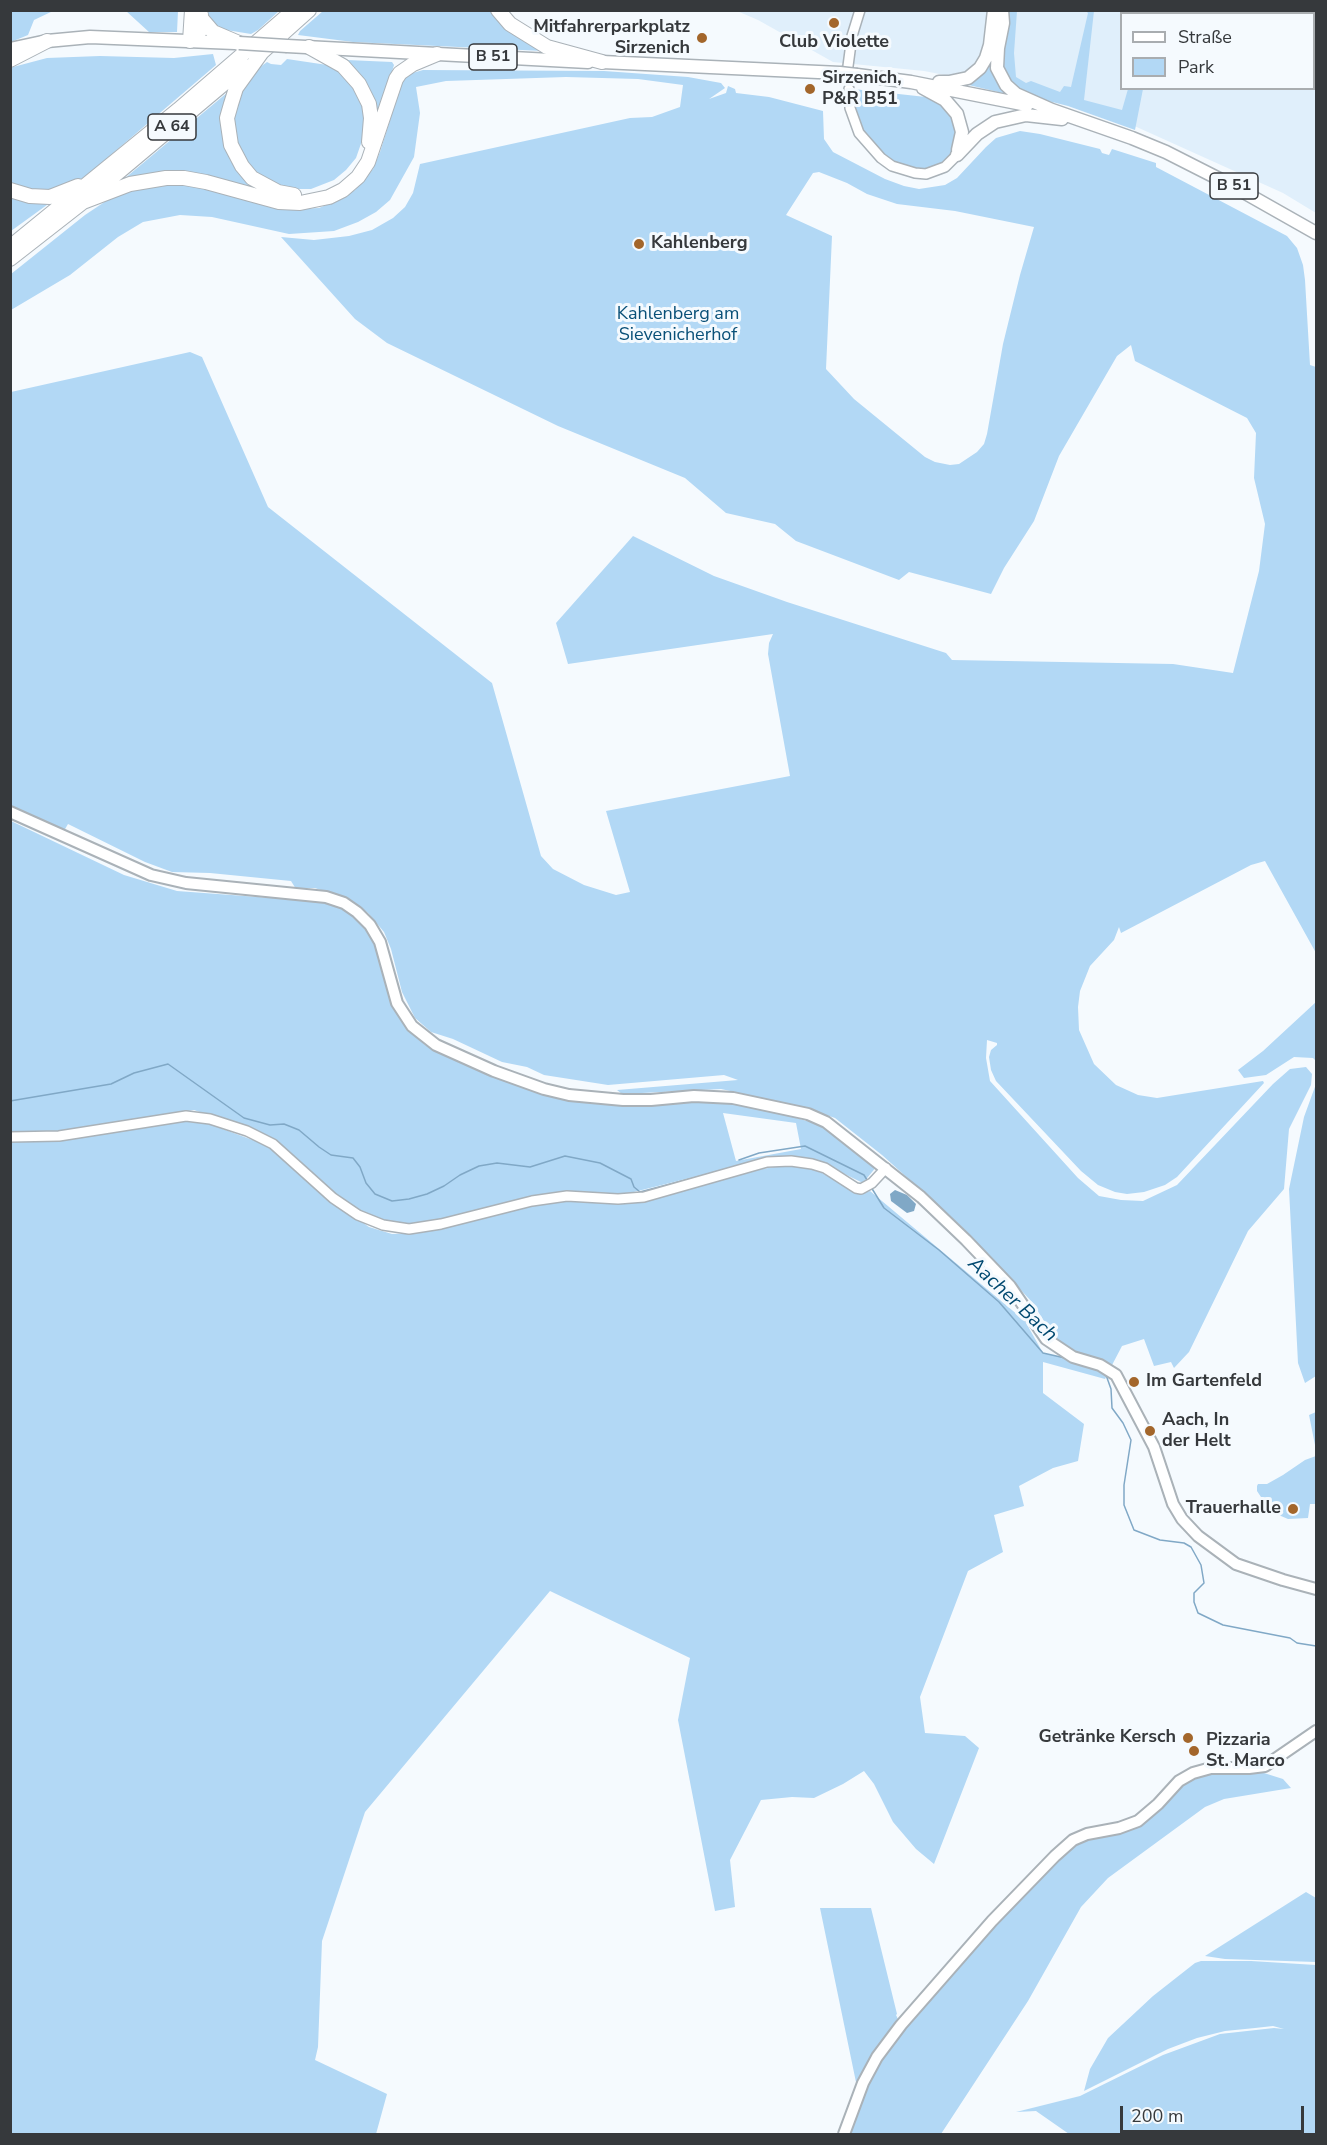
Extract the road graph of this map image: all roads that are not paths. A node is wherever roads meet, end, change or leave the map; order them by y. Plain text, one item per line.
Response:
1 (285, 10) edge
2 (294, 10) edge
3 (309, 10) edge
4 (498, 10) edge
5 (860, 10) edge
6 (994, 10) edge
7 (1002, 10) edge
8 (198, 13) edge
9 (47, 41) junction
10 (189, 41) junction
11 (309, 47) junction
12 (242, 48) junction
13 (10, 50) edge
14 (262, 52) junction
15 (437, 54) junction
16 (10, 60) edge
17 (602, 62) junction
18 (849, 71) junction
19 (911, 82) junction
20 (849, 89) dead end
21 (1052, 110) junction
22 (1085, 122) junction
23 (957, 155) junction
24 (101, 173) junction
25 (10, 190) edge
26 (83, 202) junction
27 (1317, 233) edge
28 (10, 247) edge
29 (10, 259) edge
30 (10, 812) edge
31 (10, 1137) edge
32 (886, 1168) junction
33 (1317, 1589) edge
34 (1317, 1731) edge
35 (844, 2134) edge

1 - 12 highway
2 - 12 highway, A 64
3 - 14 highway, A 64
4 - 17 highway
5 - 18 street
6 - 19 main road
7 - 21 main road
8 - 10 highway
8 - 12 highway
9 - 10 main road, B 51
9 - 13 main road, B 51
9 - 16 highway
10 - 12 main road, B 51
11 - 12 main road, B 51, bridge
11 - 14 highway
11 - 15 main road, B 51
12 - 24 highway, A 64
14 - 26 highway, A 64
15 - 17 main road, B 51
15 - 26 highway
17 - 18 main road, B 51
18 - 19 main road, B 51
19 - 21 main road, B 51
19 - 23 main road
20 - 23 street
21 - 22 main road, B 51
22 - 23 main road
22 - 27 main road, B 51
24 - 25 highway
24 - 28 highway, A 64
26 - 29 highway, A 64
30 - 32 main road
31 - 32 street
32 - 33 main road
34 - 35 main road

